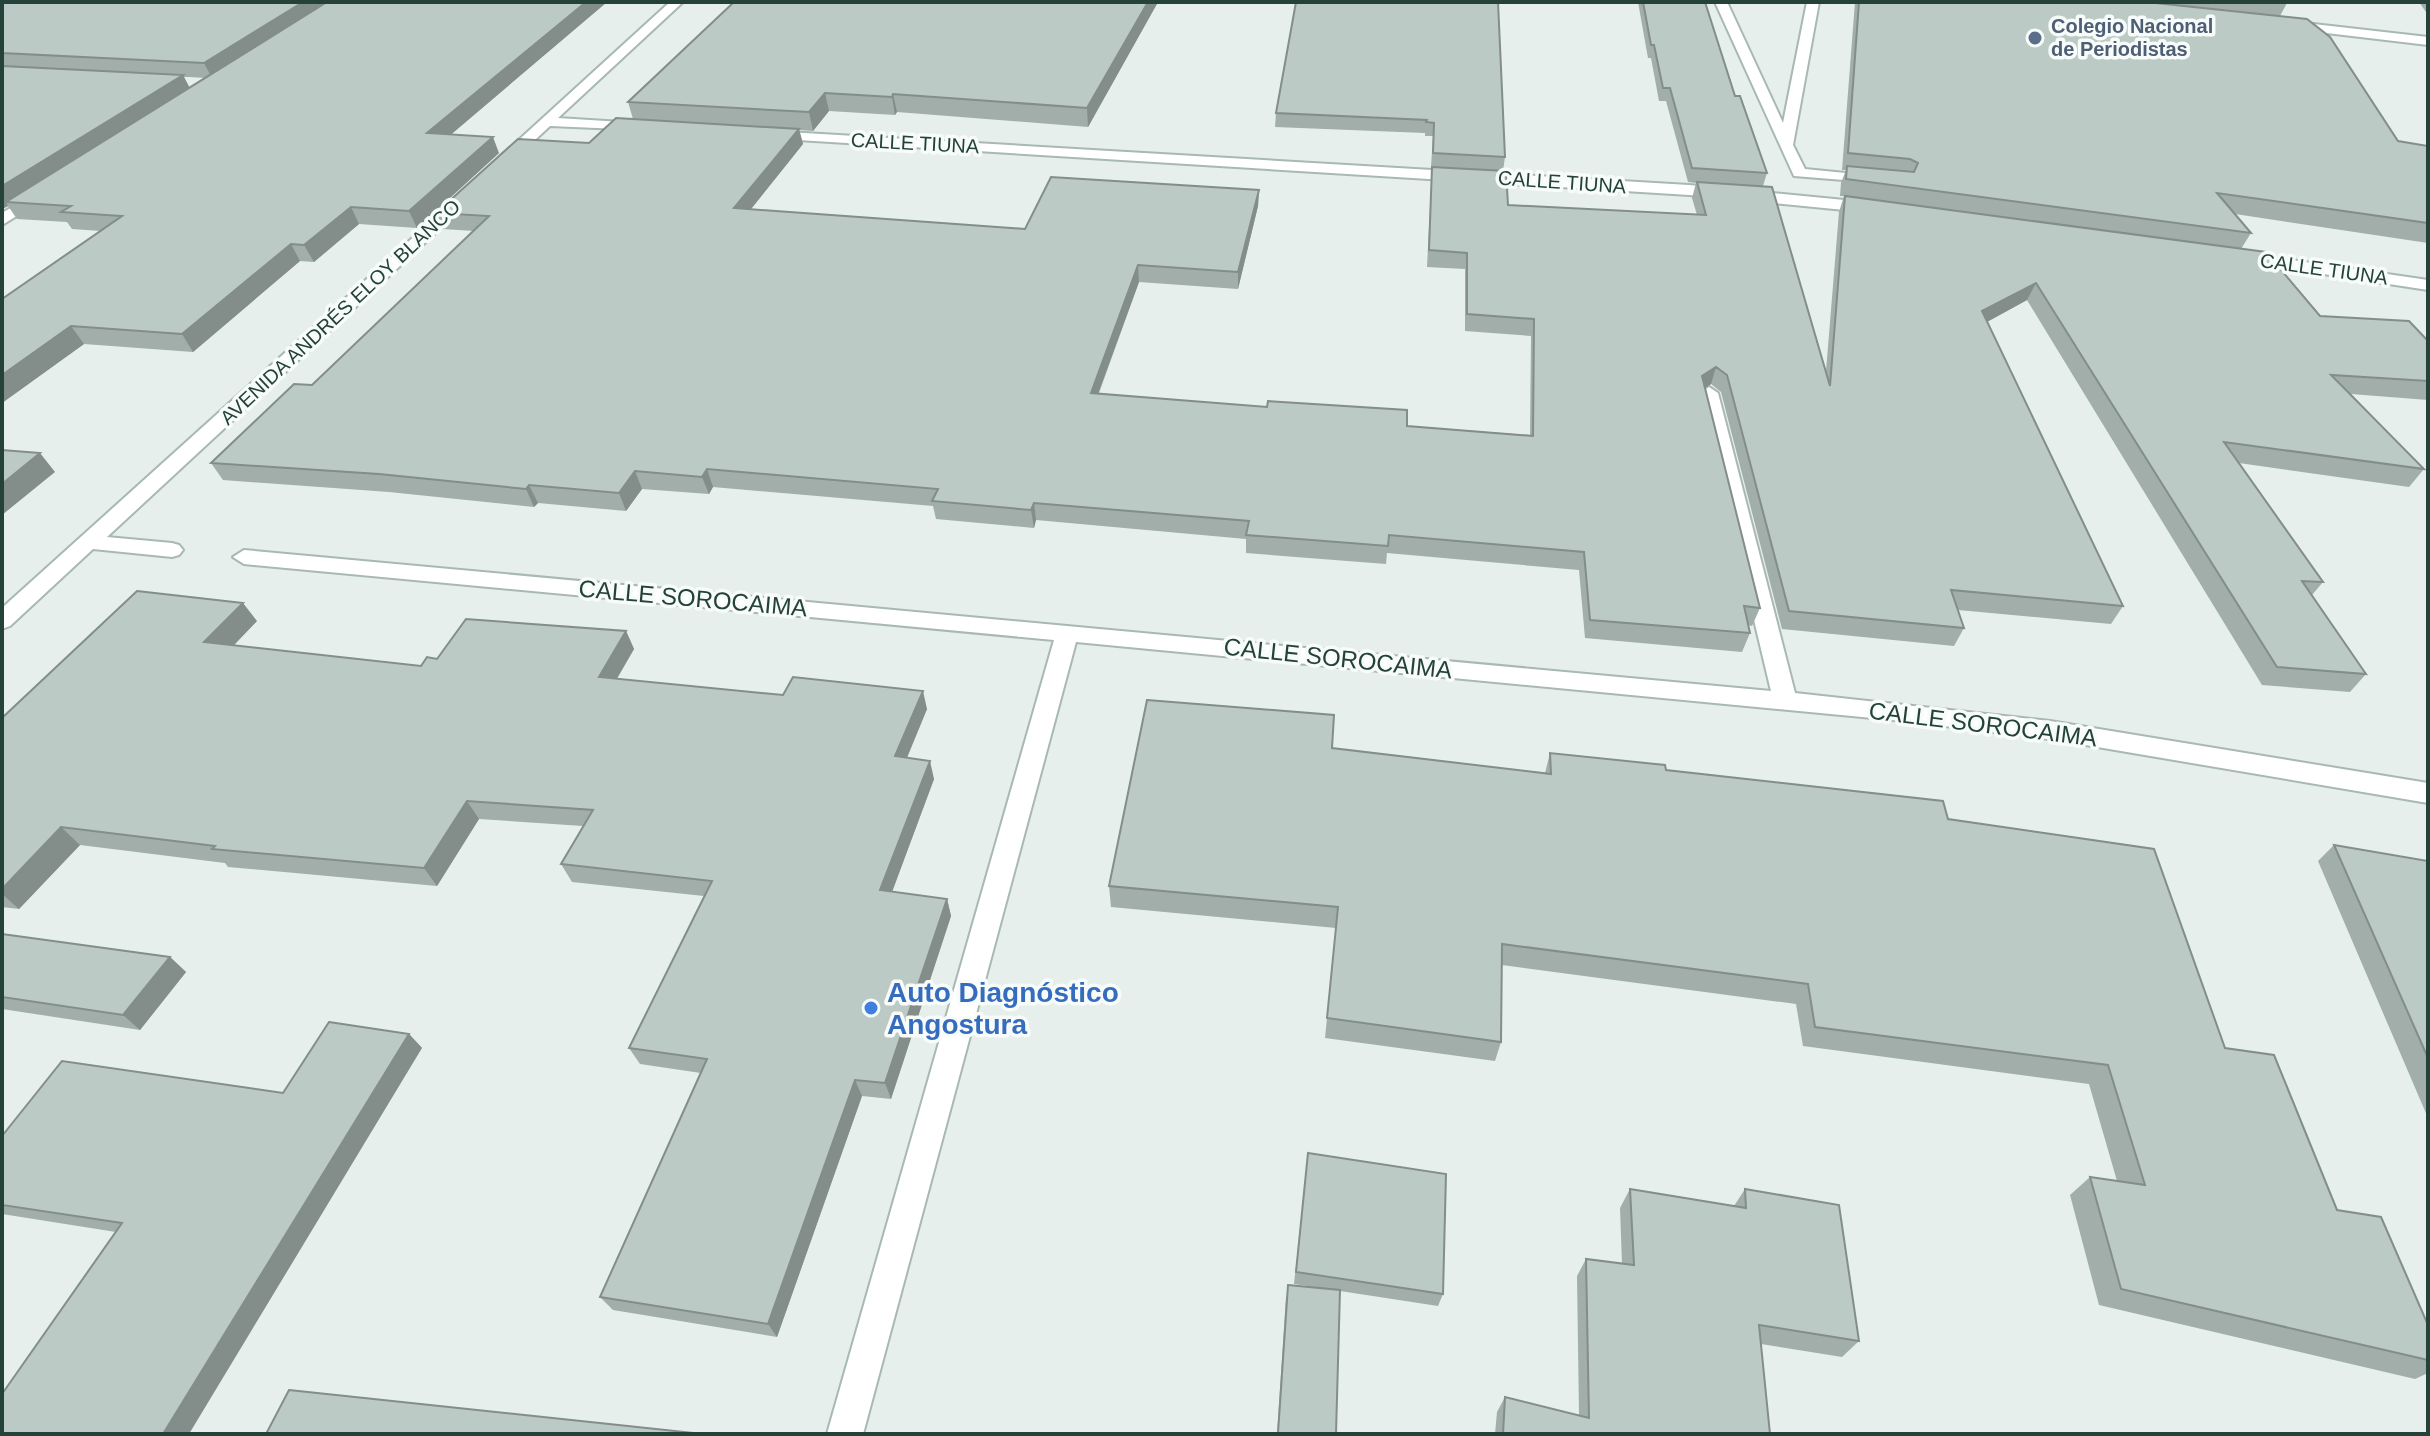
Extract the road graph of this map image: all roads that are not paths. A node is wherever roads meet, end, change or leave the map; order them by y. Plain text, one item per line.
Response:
1 (677, 2) edge
2 (1721, 2) edge
3 (1813, 2) edge
4 (2274, 24) edge
5 (2428, 41) edge
6 (547, 122) junction
7 (656, 128) edge
8 (749, 134) edge
9 (1786, 145) junction
10 (1889, 181) edge
11 (55, 186) edge
12 (1893, 210) edge
13 (2, 220) edge
14 (2223, 255) edge
15 (2419, 283) edge
16 (2428, 300) edge
17 (1709, 393) edge
18 (88, 542) junction
19 (172, 550) dead end
20 (244, 557) dead end
21 (2, 621) edge
22 (1067, 633) junction
23 (1785, 702) junction
24 (2428, 793) edge
25 (845, 1434) edge

1 - 6 street, AVENIDA ANDRÉS ELOY BLANCO
2 - 9 street
3 - 9 street
4 - 5 street
6 - 7 street
6 - 18 street, AVENIDA ANDRÉS ELOY BLANCO
8 - 12 street, CALLE TIUNA
9 - 10 street
11 - 13 street
14 - 15 street, CALLE TIUNA
15 - 16 street
17 - 23 street
18 - 19 street
18 - 21 street, AVENIDA ANDRÉS ELOY BLANCO
20 - 22 street, CALLE SOROCAIMA
22 - 23 street, CALLE SOROCAIMA
22 - 25 street
23 - 24 street, CALLE SOROCAIMA

